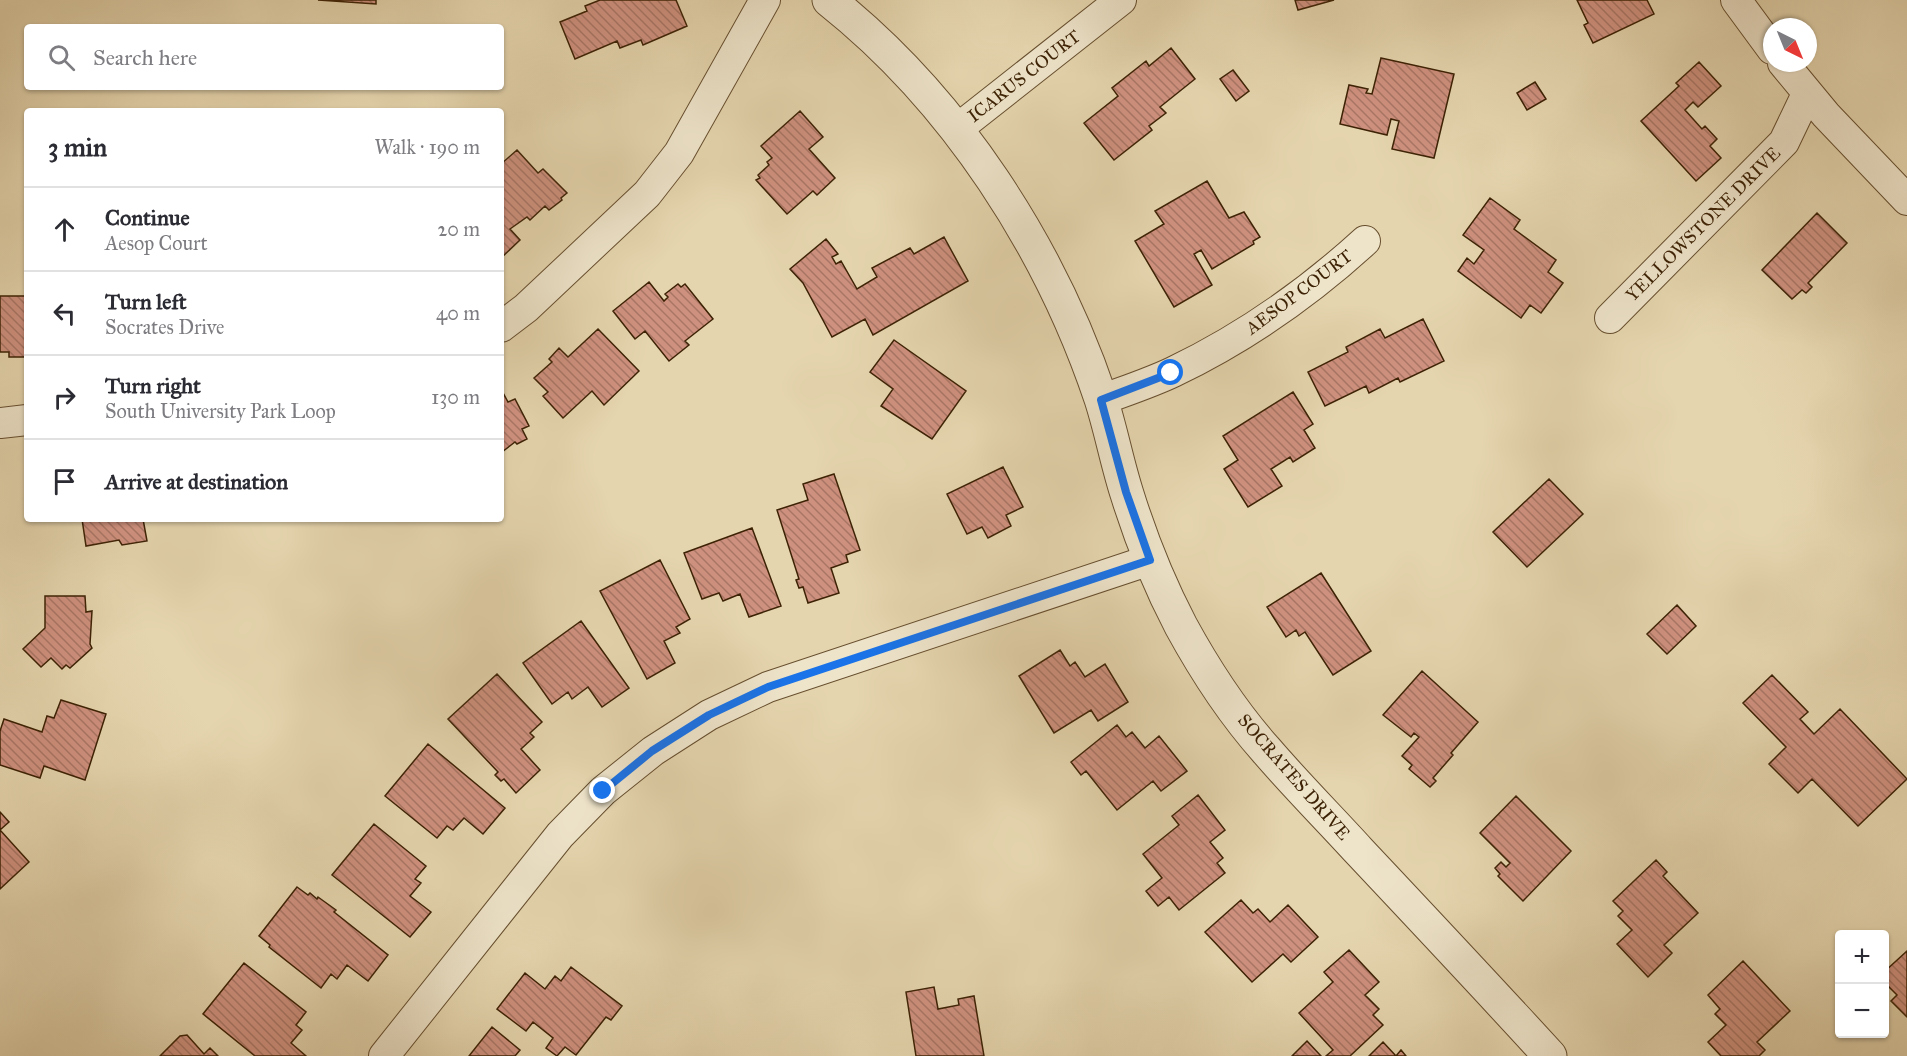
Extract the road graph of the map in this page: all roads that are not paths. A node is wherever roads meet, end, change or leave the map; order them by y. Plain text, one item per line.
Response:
1 (765, 0) edge
2 (829, 0) edge
3 (1120, 0) edge
4 (1736, 0) edge
5 (1763, 37) edge
6 (1790, 72) edge
7 (1807, 94) junction
8 (956, 130) junction
9 (1907, 200) edge
10 (1365, 241) dead end
11 (1610, 318) dead end
12 (504, 325) edge
13 (1101, 400) junction
14 (24, 420) edge
15 (0, 423) edge
16 (1150, 560) junction
17 (384, 1056) edge
18 (1550, 1056) edge

1 - 12 street
2 - 8 street, SOCRATES DRIVE
3 - 8 street, ICARUS COURT
4 - 5 street
6 - 7 street
7 - 9 street
7 - 11 street, YELLOWSTONE DRIVE
8 - 13 street, SOCRATES DRIVE
10 - 13 street, AESOP COURT
13 - 16 street, SOCRATES DRIVE
14 - 15 street
16 - 17 street
16 - 18 street, SOCRATES DRIVE

